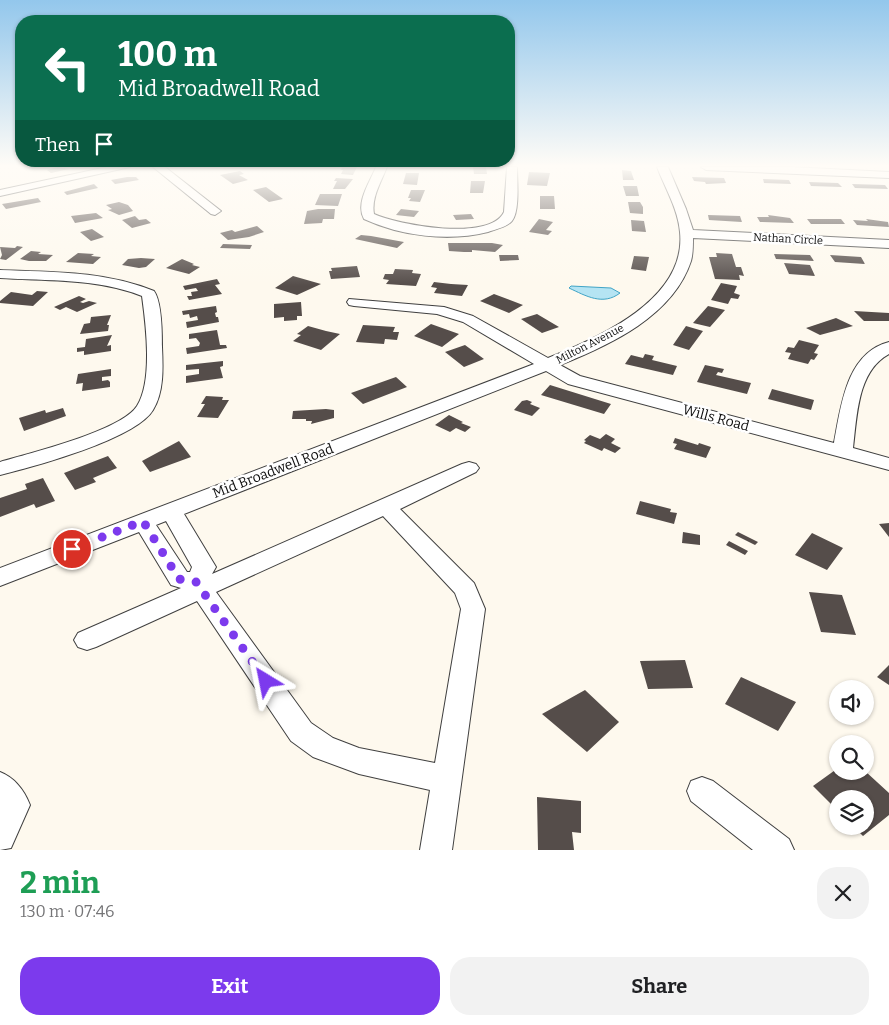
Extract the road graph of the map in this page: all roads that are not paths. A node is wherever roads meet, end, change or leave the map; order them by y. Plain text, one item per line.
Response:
1 (210, 207) edge
2 (367, 207) edge
3 (510, 207) edge
4 (677, 207) edge
5 (216, 211) dead end
6 (688, 234) junction
7 (889, 244) edge
8 (0, 274) edge
9 (354, 302) dead end
10 (889, 347) edge
11 (546, 365) junction
12 (843, 451) junction
13 (889, 464) edge
14 (469, 468) dead end
15 (0, 469) edge
16 (387, 506) junction
17 (171, 510) junction
18 (143, 521) junction
19 (0, 577) edge
20 (198, 585) junction
21 (87, 640) dead end
22 (448, 780) junction
23 (0, 786) edge
24 (702, 792) dead end
25 (0, 837) edge
26 (436, 850) edge
27 (778, 850) edge

1 - 5 street
2 - 3 street
4 - 6 street, Milton Avenue
6 - 7 street, Nathan Circle
6 - 11 street, Milton Avenue
8 - 15 street
9 - 11 street, Wills Road
10 - 12 street
11 - 12 street, Wills Road
11 - 17 street, Mid Broadwell Road
12 - 13 street, Wills Road
14 - 16 street
16 - 20 street
16 - 22 street
17 - 18 street, Mid Broadwell Road
17 - 20 street
18 - 19 street, Mid Broadwell Road
18 - 20 street
20 - 21 street
20 - 22 street
22 - 26 street
23 - 25 street
24 - 27 street

